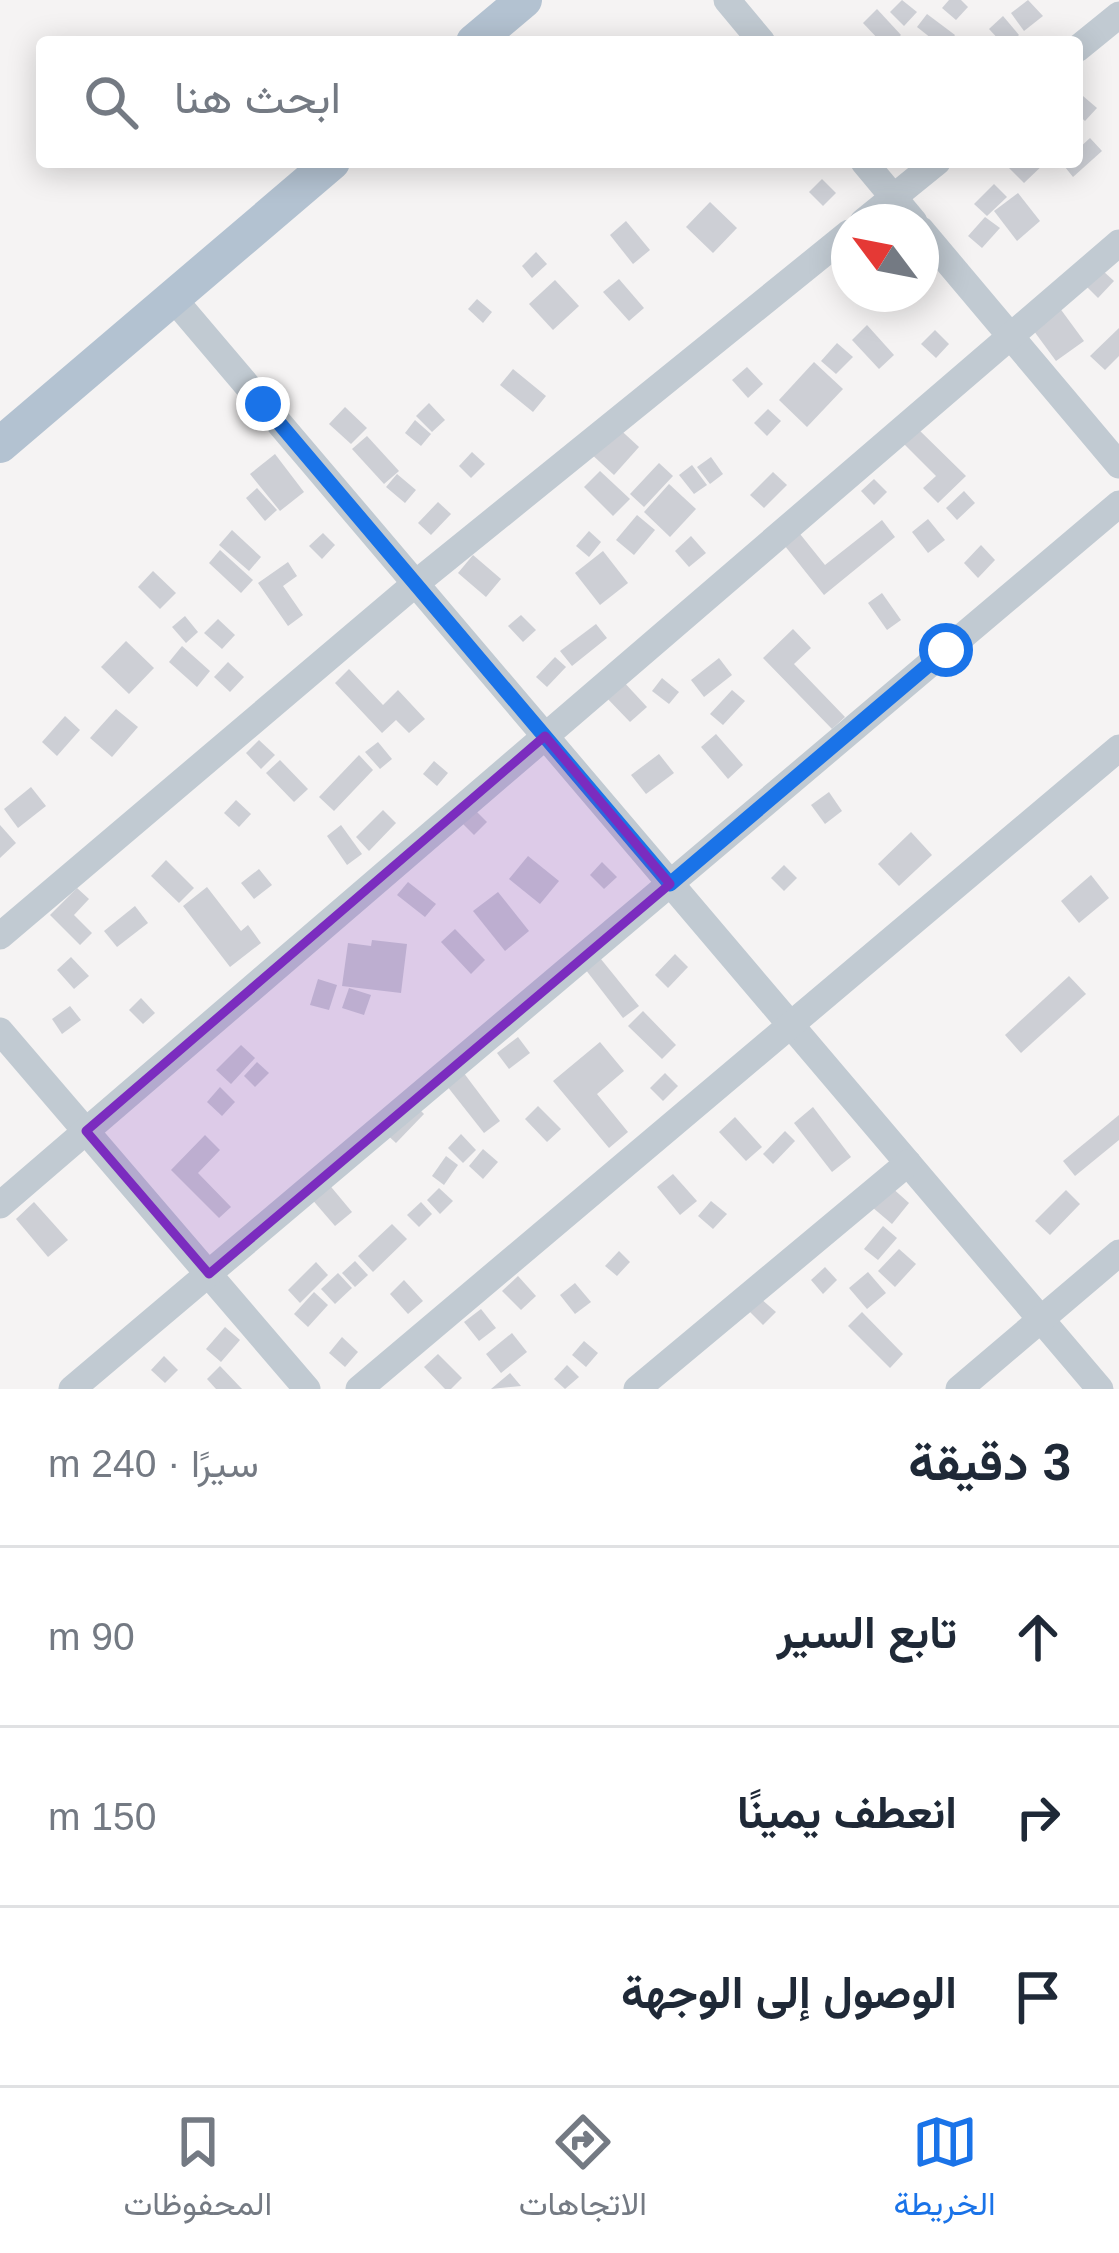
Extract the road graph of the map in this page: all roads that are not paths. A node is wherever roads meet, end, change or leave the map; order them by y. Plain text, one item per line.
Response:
1 (524, 0) edge
2 (727, 0) edge
3 (1119, 15) edge
4 (482, 36) edge
5 (757, 36) edge
6 (1083, 44) edge
7 (325, 168) edge
8 (869, 168) edge
9 (929, 168) edge
10 (893, 197) junction
11 (885, 204) edge
12 (899, 204) edge
13 (1119, 243) edge
14 (831, 248) edge
15 (939, 251) edge
16 (172, 297) junction
17 (1011, 336) junction
18 (0, 445) edge
19 (1119, 465) edge
20 (1119, 504) edge
21 (415, 584) junction
22 (545, 736) junction
23 (1119, 748) edge
24 (670, 884) junction
25 (0, 936) edge
26 (790, 1025) junction
27 (0, 1031) edge
28 (86, 1131) junction
29 (908, 1163) junction
30 (0, 1205) edge
31 (1119, 1253) edge
32 (208, 1274) junction
33 (1040, 1319) junction
34 (72, 1389) edge
35 (308, 1389) edge
36 (359, 1389) edge
37 (637, 1389) edge
38 (959, 1389) edge
39 (1100, 1389) edge

1 - 4 main road
2 - 5 street
3 - 6 street
7 - 16 main road
8 - 10 street
9 - 10 street
10 - 11 street
10 - 12 street
13 - 17 street
14 - 21 street
15 - 17 street
16 - 18 main road
16 - 21 street
17 - 19 street
17 - 22 street
20 - 24 street
21 - 22 street
21 - 25 street
22 - 24 street
22 - 28 street
23 - 26 street
24 - 26 street
24 - 32 street
26 - 29 street
26 - 36 street
27 - 28 street
28 - 30 street
28 - 32 street
29 - 33 street
29 - 37 street
31 - 33 street
32 - 34 street
32 - 35 street
33 - 38 street
33 - 39 street

